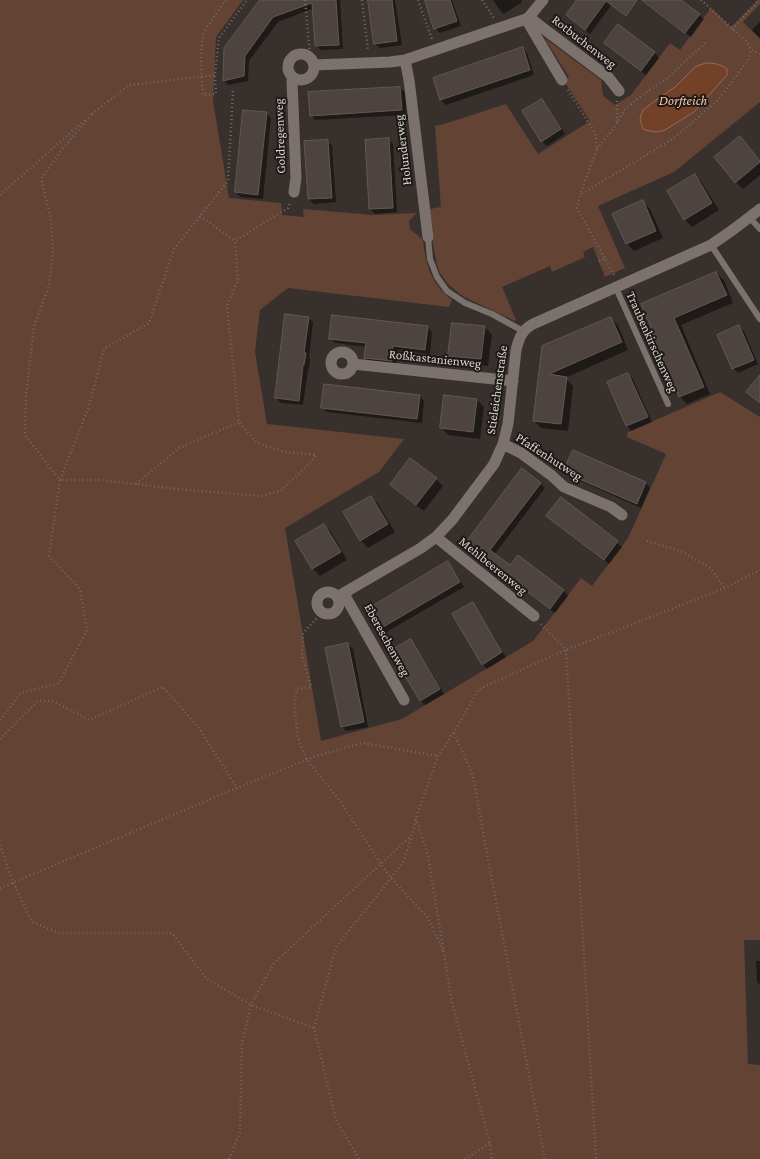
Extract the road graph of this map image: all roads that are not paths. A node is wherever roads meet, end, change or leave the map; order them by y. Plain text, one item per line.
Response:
1 (543, 0) edge
2 (527, 18) junction
3 (404, 60) junction
4 (312, 62) junction
5 (293, 78) junction
6 (562, 80) road end
7 (619, 92) road end
8 (294, 192) road end
9 (760, 208) edge
10 (749, 217) junction
11 (760, 229) edge
12 (428, 237) joint
13 (711, 245) junction
14 (618, 287) junction
15 (760, 319) edge
16 (523, 331) junction
17 (353, 364) dead end
18 (513, 381) junction
19 (668, 404) dead end
20 (503, 444) junction
21 (622, 515) dead end
22 (436, 538) junction
23 (341, 595) junction
24 (534, 616) road end
25 (404, 700) dead end

1 - 2 street
2 - 3 street
2 - 6 street, Rotbuchenweg
2 - 7 street, Rotbuchenweg
3 - 4 street
3 - 12 street, Holunderweg
4 - 5 street
4 - 5 street
5 - 8 street, Goldregenweg
9 - 10 street
10 - 11 lane
10 - 13 street
12 - 16 lane
13 - 14 street
13 - 15 lane
14 - 16 street
14 - 19 lane, Traubenkirschenweg
16 - 18 street, Stieleichenstraße
17 - 18 street, Roßkastanienweg
18 - 20 street, Stieleichenstraße
20 - 21 street, Pfaffenhutweg
20 - 22 street, Stieleichenstraße
22 - 23 street, Stieleichenstraße
22 - 24 street, Mehlbeerenweg
23 - 23 street
23 - 25 street, Ebereschenweg

